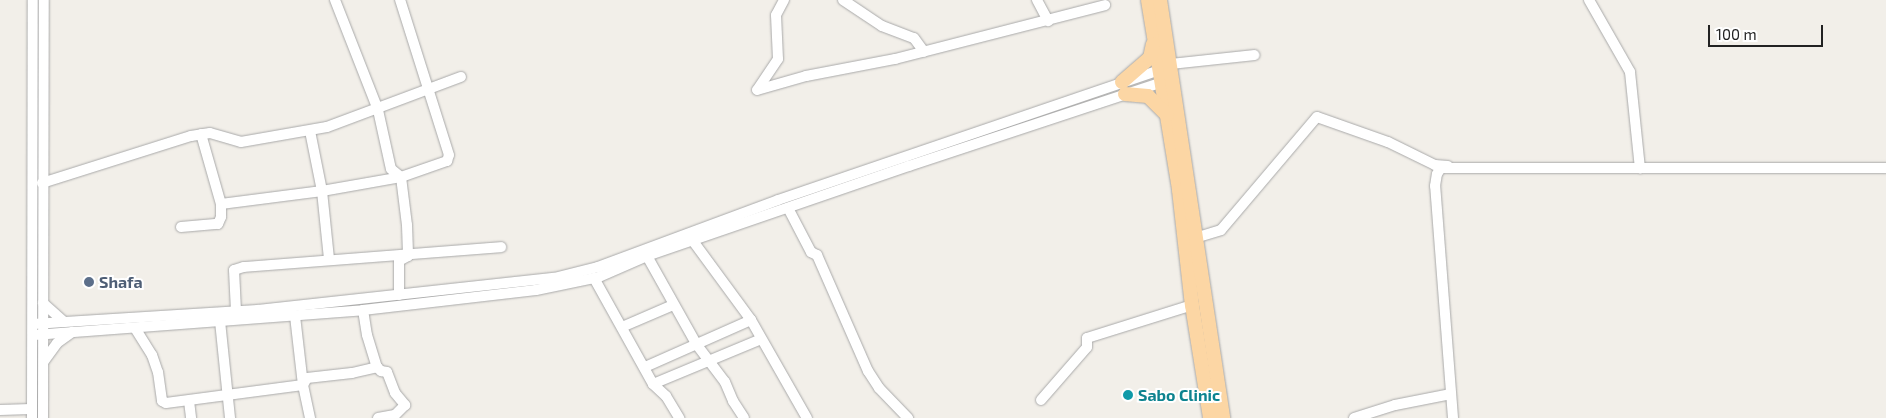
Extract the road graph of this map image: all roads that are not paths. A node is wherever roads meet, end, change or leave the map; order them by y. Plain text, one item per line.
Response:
1 (33, 0) edge
2 (44, 0) edge
3 (335, 0) edge
4 (400, 0) edge
5 (784, 0) edge
6 (843, 0) edge
7 (1037, 0) edge
8 (1148, 0) edge
9 (1160, 0) edge
10 (1589, 0) edge
11 (1105, 5) dead end
12 (1048, 21) junction
13 (1154, 41) junction
14 (924, 52) junction
15 (1255, 55) dead end
16 (1167, 72) junction
17 (461, 77) dead end
18 (1124, 88) junction
19 (429, 90) junction
20 (378, 110) junction
21 (1167, 115) junction
22 (310, 131) junction
23 (201, 134) junction
24 (1467, 167) junction
25 (1640, 168) junction
26 (1886, 168) edge
27 (400, 177) junction
28 (42, 183) junction
29 (322, 191) junction
30 (221, 204) junction
31 (788, 208) junction
32 (181, 227) dead end
33 (1195, 238) junction
34 (692, 240) junction
35 (501, 247) dead end
36 (408, 256) junction
37 (647, 256) junction
38 (329, 259) junction
39 (594, 278) junction
40 (399, 295) junction
41 (43, 303) junction
42 (673, 305) junction
43 (1192, 305) junction
44 (363, 310) junction
45 (236, 311) junction
46 (295, 316) junction
47 (751, 320) junction
48 (220, 321) junction
49 (64, 322) junction
50 (622, 327) junction
51 (135, 328) junction
52 (38, 329) junction
53 (73, 332) junction
54 (761, 340) junction
55 (697, 344) junction
56 (709, 361) junction
57 (43, 362) junction
58 (378, 367) junction
59 (645, 367) junction
60 (653, 384) junction
61 (303, 385) junction
62 (226, 394) junction
63 (1451, 394) junction
64 (1041, 400) dead end
65 (189, 401) junction
66 (0, 410) edge
67 (32, 413) edge
68 (393, 417) edge
69 (43, 418) edge
70 (191, 418) edge
71 (230, 418) edge
72 (310, 418) edge
73 (378, 418) edge
74 (679, 418) edge
75 (744, 418) edge
76 (807, 418) edge
77 (908, 418) edge
78 (1210, 418) edge
79 (1223, 418) edge
80 (1354, 418) edge
81 (1453, 418) edge

1 - 52 street
2 - 28 street
3 - 20 street
4 - 19 street
5 - 14 street
6 - 14 street
7 - 12 street
8 - 13 main road
9 - 16 main road
10 - 25 street
11 - 12 street
12 - 14 street
13 - 16 main road
13 - 18 main road
15 - 16 street
16 - 18 street
16 - 21 main road
16 - 33 main road
17 - 19 street
18 - 21 main road
18 - 31 street
18 - 40 street
19 - 20 street
19 - 27 street
20 - 22 street
20 - 27 street
21 - 43 main road
22 - 23 street
22 - 29 street
23 - 28 street
23 - 30 street
24 - 25 street
24 - 33 street
24 - 63 street
25 - 26 street
27 - 29 street
27 - 36 street
28 - 41 street
29 - 30 street
29 - 38 street
30 - 32 street
31 - 34 street
31 - 77 street
33 - 79 main road
34 - 37 street
34 - 47 street
35 - 36 street
36 - 38 street
36 - 40 street
37 - 39 street
37 - 42 street
38 - 45 street
39 - 44 street
39 - 50 street
40 - 45 street
41 - 49 street
41 - 52 street
42 - 50 street
42 - 55 street
43 - 64 street
43 - 78 main road
44 - 46 street
44 - 58 street
45 - 49 street
46 - 48 street
46 - 61 street
47 - 54 street
47 - 55 street
48 - 51 street
48 - 62 street
49 - 52 street
50 - 59 street
51 - 53 street
51 - 65 street
52 - 53 street
52 - 57 street
52 - 67 street
53 - 57 street
54 - 56 street
54 - 76 street
55 - 56 street
55 - 59 street
56 - 60 street
56 - 75 street
57 - 69 street
58 - 61 street
58 - 68 street
59 - 60 street
60 - 74 street
61 - 62 street
61 - 72 street
62 - 65 street
62 - 71 street
63 - 80 street
63 - 81 street
65 - 70 street
66 - 67 street
68 - 73 street

